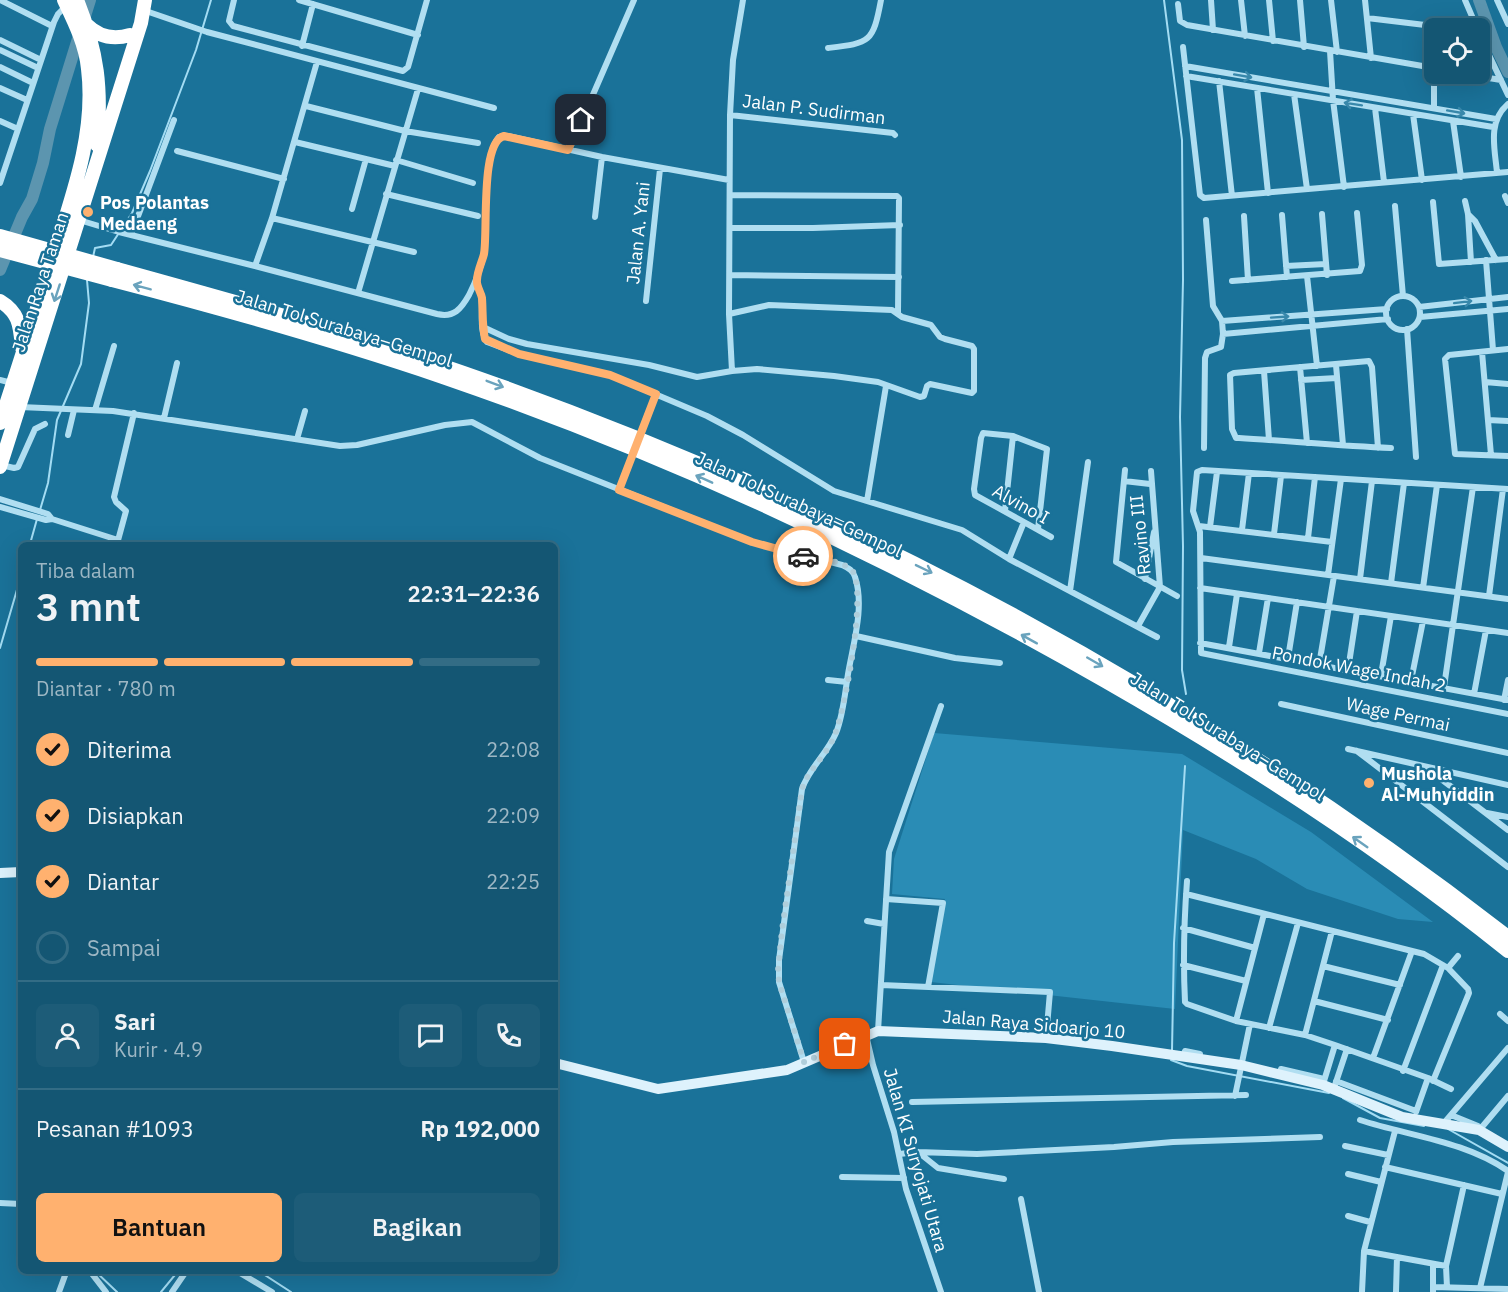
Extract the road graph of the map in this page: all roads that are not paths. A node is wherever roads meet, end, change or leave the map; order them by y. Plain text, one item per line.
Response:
1 (0, 0) edge
2 (234, 0) edge
3 (299, 0) edge
4 (427, 0) edge
5 (634, 0) edge
6 (743, 0) edge
7 (881, 0) edge
8 (1211, 0) edge
9 (1241, 0) edge
10 (1269, 0) edge
11 (1300, 0) edge
12 (1331, 0) edge
13 (1365, 0) edge
14 (1465, 0) edge
15 (1497, 0) edge
16 (69, 2) edge
17 (313, 4) junction
18 (1178, 4) dead end
19 (143, 7) edge
20 (1367, 18) junction
21 (1473, 18) edge
22 (82, 22) junction
23 (1508, 24) edge
24 (1424, 25) edge
25 (52, 27) junction
26 (1213, 30) junction
27 (130, 35) junction
28 (418, 35) junction
29 (1245, 36) junction
30 (0, 40) edge
31 (1273, 41) junction
32 (302, 46) junction
33 (1304, 46) junction
34 (1183, 47) dead end
35 (828, 48) dead end
36 (0, 50) edge
37 (1334, 52) junction
38 (1490, 57) edge
39 (1371, 58) junction
40 (41, 60) junction
41 (318, 62) junction
42 (1185, 66) junction
43 (1424, 66) edge
44 (0, 67) edge
45 (38, 68) junction
46 (1186, 76) junction
47 (1490, 78) edge
48 (1501, 80) junction
49 (1219, 81) junction
50 (33, 83) junction
51 (1434, 84) edge
52 (0, 88) edge
53 (1257, 88) junction
54 (418, 89) junction
55 (94, 91) junction
56 (1332, 91) junction
57 (1294, 94) junction
58 (1508, 95) edge
59 (27, 100) junction
60 (1333, 100) junction
61 (1508, 104) edge
62 (306, 106) junction
63 (494, 108) dead end
64 (1375, 108) junction
65 (1434, 108) junction
66 (1413, 114) junction
67 (730, 115) junction
68 (1496, 119) junction
69 (174, 120) dead end
70 (1453, 121) junction
71 (0, 122) edge
72 (1493, 127) junction
73 (18, 129) junction
74 (98, 131) junction
75 (405, 131) junction
76 (895, 135) dead end
77 (295, 141) junction
78 (478, 143) dead end
79 (568, 150) junction
80 (177, 151) dead end
81 (0, 157) edge
82 (602, 157) junction
83 (366, 159) junction
84 (7, 160) junction
85 (395, 163) junction
86 (660, 169) junction
87 (1508, 172) edge
88 (1497, 173) junction
89 (92, 176) junction
90 (1461, 177) junction
91 (284, 179) junction
92 (729, 180) junction
93 (1422, 180) junction
94 (1384, 182) junction
95 (0, 183) edge
96 (473, 183) dead end
97 (1344, 187) junction
98 (1307, 189) junction
99 (1268, 193) junction
100 (386, 194) junction
101 (730, 195) junction
102 (1232, 196) junction
103 (71, 201) junction
104 (1465, 201) dead end
105 (1433, 202) dead end
106 (1395, 206) dead end
107 (352, 209) dead end
108 (1357, 213) dead end
109 (1282, 214) dead end
110 (1322, 214) dead end
111 (1468, 214) junction
112 (478, 216) dead end
113 (1244, 216) dead end
114 (595, 217) dead end
115 (272, 218) junction
116 (79, 220) junction
117 (1206, 220) dead end
118 (900, 225) junction
119 (730, 228) junction
120 (129, 235) junction
121 (0, 236) edge
122 (373, 242) junction
123 (0, 250) edge
124 (414, 252) dead end
125 (1508, 259) edge
126 (1486, 260) junction
127 (1496, 260) junction
128 (1471, 262) junction
129 (1326, 264) junction
130 (255, 266) junction
131 (1286, 266) junction
132 (115, 274) junction
133 (730, 275) junction
134 (1327, 275) junction
135 (1307, 276) junction
136 (899, 277) junction
137 (1287, 277) junction
138 (1248, 280) junction
139 (476, 281) junction
140 (1232, 281) dead end
141 (358, 293) junction
142 (1403, 296) junction
143 (1508, 297) edge
144 (1488, 298) junction
145 (0, 301) edge
146 (646, 301) dead end
147 (1419, 307) junction
148 (1387, 309) junction
149 (1508, 309) edge
150 (1489, 310) junction
151 (729, 314) junction
152 (898, 314) junction
153 (1311, 314) junction
154 (1420, 317) junction
155 (1388, 319) junction
156 (1222, 321) junction
157 (1312, 326) junction
158 (483, 327) junction
159 (1407, 329) junction
160 (1223, 334) junction
161 (114, 346) dead end
162 (1506, 349) edge
163 (1492, 350) junction
164 (1482, 352) junction
165 (23, 354) junction
166 (1508, 358) edge
167 (177, 363) dead end
168 (1336, 365) junction
169 (1317, 366) junction
170 (1300, 367) junction
171 (1264, 370) junction
172 (732, 371) junction
173 (1337, 378) junction
174 (1301, 380) junction
175 (6, 382) edge
176 (1485, 382) junction
177 (1508, 384) edge
178 (886, 386) junction
179 (656, 394) junction
180 (19, 407) junction
181 (71, 410) junction
182 (95, 410) junction
183 (305, 411) dead end
184 (134, 413) junction
185 (164, 418) junction
186 (1488, 420) junction
187 (1508, 421) edge
188 (0, 423) edge
189 (45, 424) dead end
190 (68, 435) dead end
191 (1013, 436) junction
192 (297, 439) junction
193 (1269, 440) junction
194 (1307, 443) junction
195 (1342, 445) junction
196 (1204, 448) dead end
197 (1378, 448) junction
198 (1391, 448) dead end
199 (1491, 455) junction
200 (1508, 456) edge
201 (1416, 457) dead end
202 (1088, 462) dead end
203 (0, 466) edge
204 (1125, 470) dead end
205 (1151, 471) dead end
206 (1217, 472) junction
207 (1249, 473) junction
208 (1281, 476) junction
209 (1315, 477) junction
210 (1341, 479) junction
211 (1124, 481) junction
212 (1372, 481) junction
213 (1404, 483) junction
214 (1150, 484) junction
215 (1437, 485) junction
216 (1473, 487) junction
217 (1506, 489) edge
218 (619, 490) junction
219 (0, 499) edge
220 (867, 501) junction
221 (0, 507) edge
222 (1005, 511) junction
223 (35, 513) junction
224 (1024, 522) junction
225 (1198, 526) junction
226 (1155, 527) junction
227 (1210, 527) junction
228 (1038, 530) junction
229 (1242, 530) junction
230 (1274, 534) junction
231 (1051, 537) dead end
232 (1308, 538) junction
233 (117, 542) edge
234 (1332, 542) junction
235 (1201, 558) junction
236 (1009, 559) junction
237 (1331, 575) junction
238 (1145, 579) junction
239 (1360, 579) junction
240 (1391, 583) junction
241 (1160, 587) junction
242 (1200, 588) junction
243 (1423, 588) junction
244 (1070, 591) junction
245 (1458, 592) junction
246 (1237, 594) junction
247 (1177, 596) dead end
248 (1489, 596) junction
249 (1268, 598) junction
250 (1508, 599) edge
251 (1297, 602) junction
252 (1328, 607) junction
253 (1357, 611) junction
254 (1391, 616) junction
255 (1423, 621) junction
256 (1453, 625) junction
257 (1137, 626) junction
258 (1486, 630) junction
259 (1508, 633) edge
260 (856, 636) junction
261 (1157, 637) dead end
262 (1200, 643) junction
263 (1228, 647) junction
264 (1259, 653) junction
265 (1288, 658) junction
266 (1000, 663) dead end
267 (1319, 664) junction
268 (1348, 670) junction
269 (1381, 675) junction
270 (828, 680) dead end
271 (1508, 680) edge
272 (1411, 681) junction
273 (847, 682) junction
274 (1444, 687) junction
275 (1474, 693) junction
276 (1506, 700) edge
277 (1281, 704) dead end
278 (941, 706) dead end
279 (1508, 714) edge
280 (1348, 749) dead end
281 (1357, 751) junction
282 (1508, 753) edge
283 (1425, 767) junction
284 (1508, 785) edge
285 (1483, 812) junction
286 (1508, 817) edge
287 (1508, 830) edge
288 (1508, 867) edge
289 (18, 872) edge
290 (0, 873) edge
291 (1187, 881) dead end
292 (1186, 894) junction
293 (886, 899) junction
294 (1264, 914) junction
295 (867, 921) dead end
296 (1298, 923) junction
297 (884, 924) junction
298 (1183, 928) junction
299 (1332, 931) junction
300 (1508, 937) edge
301 (1254, 948) junction
302 (1412, 951) junction
303 (1508, 951) edge
304 (1458, 956) dead end
305 (1183, 965) junction
306 (1323, 966) junction
307 (1446, 966) junction
308 (1246, 981) junction
309 (881, 985) junction
310 (1400, 985) junction
311 (928, 987) junction
312 (1314, 1001) junction
313 (1500, 1014) dead end
314 (1388, 1020) junction
315 (1236, 1021) junction
316 (1508, 1021) edge
317 (1250, 1024) junction
318 (1269, 1028) junction
319 (878, 1031) junction
320 (866, 1034) junction
321 (1305, 1035) junction
322 (1046, 1038) junction
323 (1335, 1045) junction
324 (1508, 1048) edge
325 (1347, 1049) junction
326 (1502, 1056) junction
327 (1373, 1058) junction
328 (1508, 1061) edge
329 (804, 1062) junction
330 (558, 1064) edge
331 (1241, 1065) junction
332 (1403, 1071) junction
333 (1431, 1079) junction
334 (1323, 1082) junction
335 (1335, 1085) junction
336 (1451, 1089) dead end
337 (1246, 1095) dead end
338 (1235, 1096) junction
339 (1508, 1096) edge
340 (912, 1102) dead end
341 (1415, 1115) junction
342 (1447, 1119) junction
343 (1360, 1120) dead end
344 (1482, 1127) junction
345 (1395, 1131) junction
346 (1320, 1137) dead end
347 (1508, 1145) edge
348 (1345, 1146) dead end
349 (918, 1152) junction
350 (898, 1154) junction
351 (1388, 1155) junction
352 (1385, 1167) junction
353 (1508, 1171) edge
354 (1348, 1174) dead end
355 (842, 1177) dead end
356 (904, 1178) junction
357 (1004, 1179) dead end
358 (1381, 1182) junction
359 (1464, 1185) junction
360 (1502, 1194) junction
361 (1021, 1199) dead end
362 (0, 1203) edge
363 (18, 1204) edge
364 (1348, 1216) dead end
365 (1370, 1222) junction
366 (1364, 1251) junction
367 (1397, 1257) junction
368 (1433, 1264) junction
369 (1446, 1266) junction
370 (66, 1274) edge
371 (92, 1274) edge
372 (184, 1274) edge
373 (242, 1274) edge
374 (1447, 1287) junction
375 (1480, 1288) junction
376 (1433, 1290) edge
377 (1472, 1290) edge
378 (1508, 1291) edge
379 (59, 1292) edge
380 (106, 1292) edge
381 (172, 1292) edge
382 (272, 1292) edge
383 (942, 1292) edge
384 (1039, 1292) edge
385 (1362, 1292) edge
386 (1396, 1292) edge

1 - 25 street
2 - 32 street
3 - 17 street
4 - 28 street
5 - 79 street
6 - 67 street
7 - 35 street
8 - 26 street
9 - 29 street
10 - 31 street
11 - 33 street
12 - 37 street
13 - 20 street
14 - 21 street
15 - 23 street
16 - 22 highway
16 - 25 street
17 - 28 street
17 - 32 street
18 - 26 street
19 - 27 highway
19 - 41 street
19 - 89 highway
20 - 24 street
20 - 39 street
22 - 27 highway
22 - 55 highway
22 - 55 highway
25 - 40 street
26 - 29 street
27 - 74 highway
28 - 32 street
29 - 31 street
30 - 40 street
31 - 33 street
33 - 37 street
34 - 42 street
36 - 45 street
37 - 39 street
37 - 56 street
38 - 48 street
39 - 43 street
40 - 45 street
41 - 54 street
41 - 62 street
42 - 46 street
42 -> 56 street
44 - 50 street
45 - 50 street
46 - 49 street
46 - 102 street
47 - 48 street
48 - 58 street
49 - 53 street
49 - 102 street
50 - 59 street
51 - 65 street
52 - 59 street
53 - 57 street
53 - 99 street
54 - 63 street
54 - 75 street
55 - 74 highway
55 - 103 highway
56 - 60 street
56 - 65 street
57 - 60 street
57 - 98 street
59 - 73 street
64 -> 60 street
60 - 97 street
61 - 68 street
62 - 75 street
62 - 77 street
64 - 66 street
64 - 94 street
65 -> 68 street
66 - 70 street
66 - 93 street
67 - 76 street, Jalan P. Sudirman
67 - 92 street
68 - 72 street
69 - 120 street
70 - 72 street
70 - 90 street
71 - 73 street
72 - 88 street
73 - 84 street
74 - 89 highway
74 - 103 highway
75 - 78 street
75 - 85 street
77 - 83 street
77 - 91 street
79 - 82 street
79 - 139 street
80 - 91 street
81 - 84 street
82 - 86 street
82 - 114 street
83 - 85 street
83 - 107 street
84 - 95 street
85 - 96 street
85 - 100 street
86 - 92 street
86 - 146 street, Jalan A. Yani
87 - 88 street
88 - 90 street
89 - 116 highway, Jalan Raya Taman
90 - 93 street
91 - 115 street
92 - 101 street
93 - 94 street
94 - 97 street
97 - 98 street
98 - 99 street
99 - 102 street
100 - 112 street
100 - 122 street
101 - 118 street
101 - 119 street
103 - 165 highway, Jalan Raya Taman
104 - 111 street
105 - 128 street
106 - 142 street
108 - 134 street
109 - 131 street
110 - 129 street
111 - 127 street
111 - 128 street
113 - 138 street
115 - 122 street
115 - 130 street
116 - 120 street
116 -> 180 highway, Jalan Raya Taman
117 - 156 street
118 - 119 street
118 - 136 street
119 - 133 street
120 - 130 street
121 - 132 highway, Jalan Tol Surabaya–Gempol, bridge
122 - 124 street
122 - 141 street
123 - 132 highway, Jalan Tol Surabaya–Gempol, bridge
125 - 127 street
126 - 127 street
126 - 128 street
126 - 144 street
129 - 131 street
129 - 134 street
130 - 141 street
131 - 137 street
132 -> 300 highway, Jalan Tol Surabaya–Gempol
303 -> 132 highway, Jalan Tol Surabaya–Gempol
133 - 136 street
133 - 151 street
134 - 135 street
135 - 137 street
135 - 153 street
136 - 152 street
137 - 138 street
138 - 140 street
139 - 141 street
139 - 158 street
142 - 147 street
142 - 148 street
143 - 144 street
147 -> 144 street
144 - 150 street
145 - 165 highway
147 - 154 street
148 - 153 street
148 - 155 street
149 - 150 street
150 - 154 street
150 - 163 street
151 - 152 street
151 - 172 street
152 - 178 street
156 -> 153 street
153 - 157 street
154 - 159 street
155 - 157 street
155 - 159 street
156 - 160 street
157 - 160 street
157 - 169 street
158 - 172 street
158 - 179 street
159 - 201 street
160 - 196 street
161 - 182 street
162 - 163 street
162 - 166 street
163 - 164 street
164 - 176 street
164 - 199 street
165 - 175 highway, Jalan Raya Taman
167 - 185 street
168 - 169 street
168 - 173 street
168 - 197 street
169 - 170 street
170 - 171 street
170 - 174 street
171 - 193 street
171 - 193 street
172 - 178 street
173 - 174 street
173 - 195 street
174 - 194 street
175 - 188 highway, Jalan Raya Taman
176 - 177 street
176 - 186 street
178 - 220 street
179 - 218 street, bridge
179 - 220 street
180 - 181 street
180 - 203 highway, Jalan Raya Taman
181 - 182 street
181 - 190 street
182 - 184 street
183 - 192 street
184 - 185 street
184 - 233 street
185 - 192 street
186 - 187 street
186 - 199 street
189 - 203 street
191 - 222 street
191 - 222 street, Alvino I
191 - 228 street
192 - 218 street
193 - 194 street
194 - 195 street
195 - 197 street
197 - 198 street
199 - 200 street
202 - 244 street
204 - 211 street
205 - 214 street, Ravino III
206 - 207 street
206 - 225 street
206 - 227 street
207 - 208 street
207 - 229 street
208 - 209 street
208 - 230 street
209 - 210 street
209 - 232 street
210 - 212 street
210 - 234 street
211 - 214 street
211 - 238 street
212 - 213 street
212 - 239 street
213 - 215 street
213 - 240 street
214 - 226 street, Ravino III
215 - 216 street
215 - 243 street
216 - 217 street
216 - 245 street
217 - 248 street
218 - 260 street
219 - 223 street
220 - 236 street
221 - 223 street
222 - 224 street, Alvino I
223 - 233 street
224 - 228 street, Alvino I
224 - 236 street
225 - 227 street
225 - 235 street
226 - 238 street
226 - 241 street, Ravino III
227 - 229 street
228 - 231 street, Alvino I
229 - 230 street
230 - 232 street
232 - 234 street
234 - 237 street
235 - 237 street
235 - 242 street
236 - 244 street
237 - 239 street
237 - 252 street
238 - 241 street
239 - 240 street
240 - 243 street
241 - 247 street
241 - 257 street, Ravino III
242 - 246 street
242 - 262 street
243 - 245 street
244 - 257 street
245 - 248 street
245 - 256 street
246 - 249 street
246 - 263 street
248 - 250 street
249 - 251 street
249 - 264 street
251 - 252 street
251 - 265 street
252 - 253 street
252 - 267 street
253 - 254 street
253 - 268 street
254 - 255 street
254 - 269 street
255 - 256 street
255 - 272 street
256 - 258 street
256 - 274 street
257 - 261 street
258 - 259 street
258 - 275 street
260 - 266 street
260 - 273 street
262 - 263 street
262 - 279 street, Pondok Wage Indah 2
263 - 264 street
264 - 265 street
265 - 267 street
267 - 268 street
268 - 269 street
269 - 272 street
270 - 273 street
271 - 276 street
272 - 274 street
273 - 329 street
274 - 275 street
275 - 276 street
277 - 282 street, Wage Permai
278 - 293 street
280 - 281 street
281 - 283 street
281 - 288 street
283 - 284 street
283 - 285 street
285 - 286 street
285 - 287 street
289 - 290 street
291 - 292 street
292 - 294 street
292 - 298 street
293 - 297 street
293 - 311 street
294 - 296 street
294 - 301 street
295 - 297 street
296 - 299 street
296 - 318 street
297 - 309 street
298 - 301 street
298 - 305 street
299 - 302 street
299 - 306 street
301 - 308 street
302 - 307 street
302 - 310 street
304 - 307 street
305 - 308 street
305 - 315 street
306 - 310 street
306 - 312 street
307 - 332 street
307 - 333 street
308 - 315 street
309 - 311 street
309 - 319 street
310 - 314 street
311 - 322 street
312 - 314 street
312 - 321 street
313 - 316 street
314 - 327 street
315 - 317 street
317 - 318 street
317 - 331 street
318 - 321 street
319 - 320 street, Jalan Raya Sidoarjo 10
319 - 322 street, Jalan Raya Sidoarjo 10
320 - 329 street, Jalan Raya Sidoarjo 10
320 - 350 street, Jalan KI Suryojati Utara
321 - 323 street
322 - 331 street, Jalan Raya Sidoarjo 10
323 - 325 street
323 - 334 street
324 - 326 street
325 - 327 street
325 - 335 street
326 - 328 street
326 - 342 street
327 - 332 street
329 - 330 street, Jalan Raya Sidoarjo 10
331 - 334 street, Jalan Raya Sidoarjo 10
331 - 338 street
332 - 333 street
333 - 336 street
333 - 341 street
334 - 335 street, Jalan Raya Sidoarjo 10
335 - 341 street, Jalan Raya Sidoarjo 10
337 - 338 street
338 - 340 street
339 - 344 street
341 - 342 street, Jalan Raya Sidoarjo 10
342 - 344 street
342 - 347 street, Jalan Raya Sidoarjo 10
343 - 345 street
344 - 347 street
345 - 351 street
345 - 353 street
346 - 349 street
348 - 351 street
349 - 350 street
349 - 357 street
350 - 356 street, Jalan KI Suryojati Utara
351 - 352 street
352 - 358 street
352 - 359 street
353 - 360 street
354 - 358 street
355 - 356 street
356 - 383 street, Jalan KI Suryojati Utara
358 - 365 street
359 - 360 street
359 - 369 street
360 - 375 street
361 - 384 street
362 - 363 street
364 - 365 street
365 - 366 street
366 - 367 street
366 - 385 street
367 - 368 street
367 - 386 street
368 - 369 street
368 - 376 street
369 - 374 street
370 - 379 street
371 - 380 street
372 - 381 street
373 - 382 street
374 - 376 street
374 - 377 street
375 - 377 street
375 - 378 street

